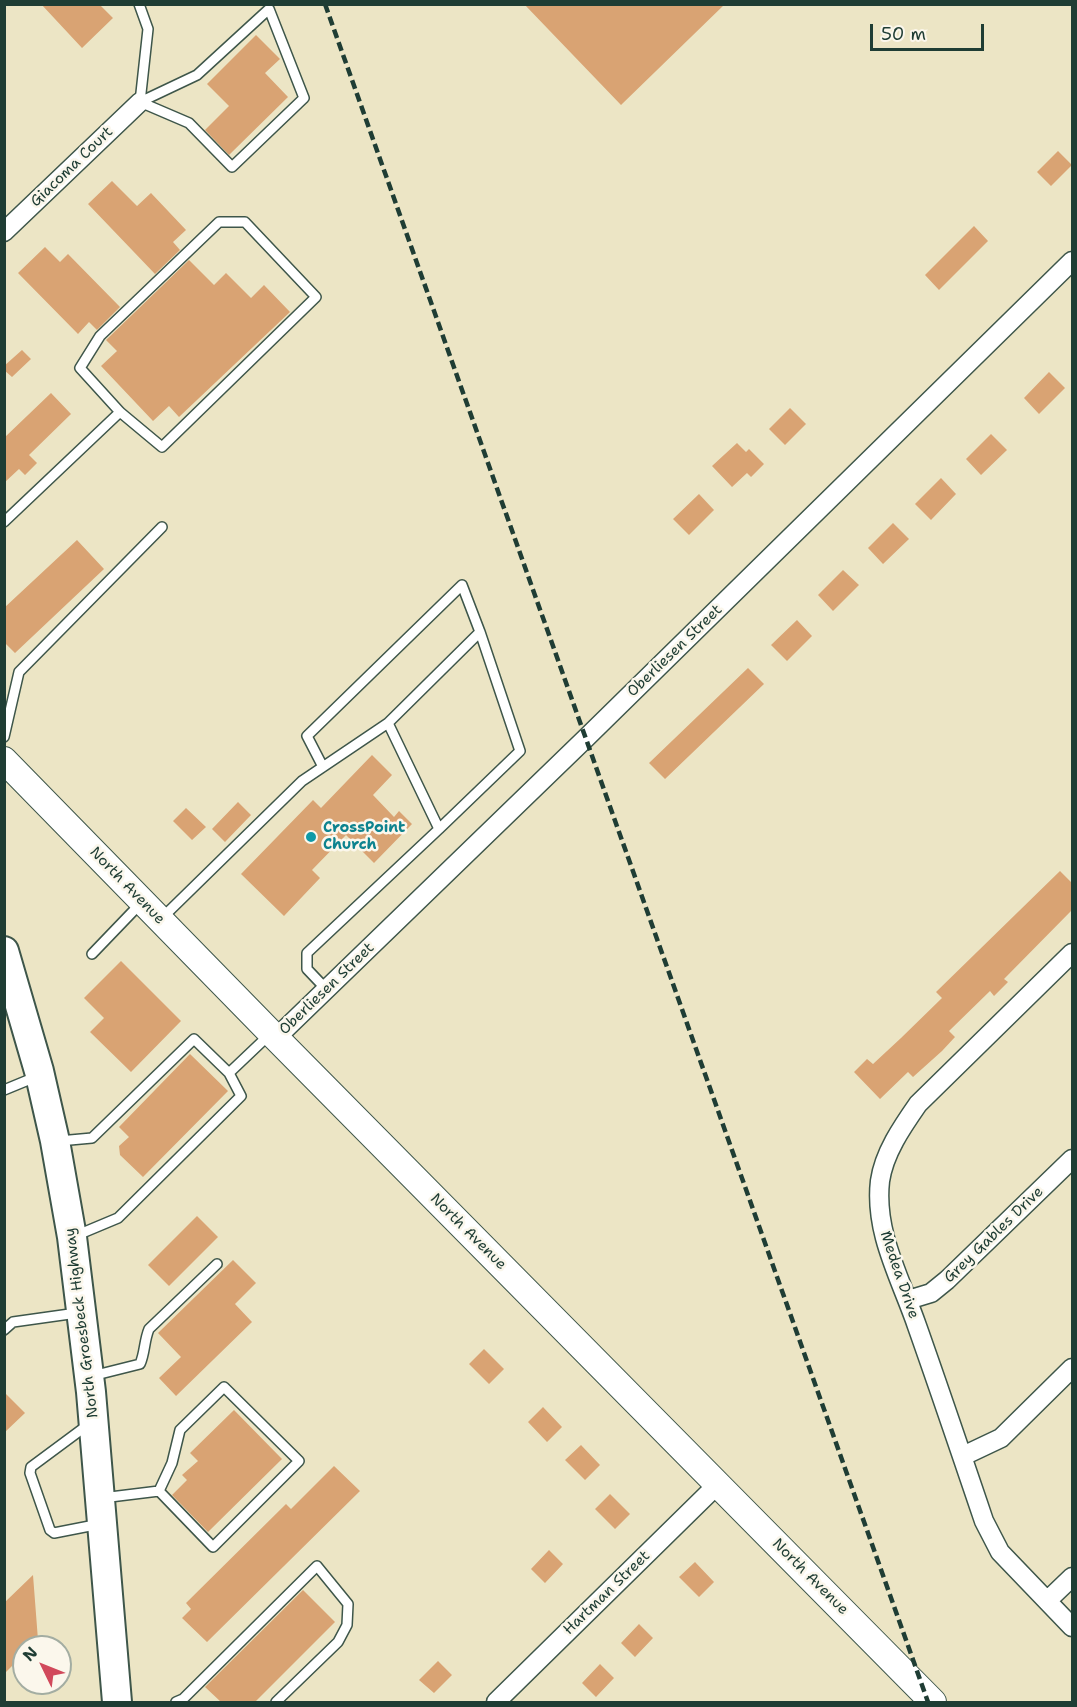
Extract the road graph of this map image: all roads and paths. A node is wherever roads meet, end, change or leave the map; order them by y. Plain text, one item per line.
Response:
1 (139, 4) edge
2 (140, 102) junction
3 (4, 232) edge
4 (1072, 261) edge
5 (120, 412) junction
6 (4, 522) edge
7 (162, 527) dead end
8 (480, 632) junction
9 (388, 723) junction
10 (4, 737) edge
11 (4, 760) edge
12 (323, 767) junction
13 (439, 828) junction
14 (142, 901) junction
15 (161, 920) junction
16 (4, 951) edge
17 (1072, 953) edge
18 (92, 954) dead end
19 (326, 989) junction
20 (273, 1035) junction
21 (229, 1073) junction
22 (40, 1076) junction
23 (4, 1090) edge
24 (55, 1141) junction
25 (1072, 1159) edge
26 (72, 1237) junction
27 (217, 1264) dead end
28 (908, 1300) junction
29 (83, 1312) junction
30 (4, 1330) edge
31 (1072, 1368) edge
32 (89, 1377) junction
33 (93, 1420) junction
34 (963, 1456) junction
35 (718, 1484) junction
36 (159, 1491) junction
37 (101, 1511) junction
38 (1072, 1577) edge
39 (1047, 1601) junction
40 (1072, 1627) edge
41 (182, 1701) edge
42 (117, 1702) edge
43 (276, 1702) edge
44 (496, 1702) edge
45 (933, 1702) edge

1 - 2 lane
2 - 2 lane
2 - 3 street, Giacoma Court
4 - 19 street, Oberliesen Street
5 - 5 lane
5 - 6 lane
7 - 10 lane
8 - 9 lane
8 - 12 lane
8 - 13 lane
9 - 12 lane
9 - 13 lane
11 - 14 main road, North Avenue
12 - 15 lane
13 - 19 lane
14 - 15 main road, North Avenue
14 - 18 lane
15 - 20 main road, North Avenue
16 - 22 main road, North Groesbeck Highway
17 - 28 street, Medea Drive
19 - 20 street, Oberliesen Street
20 - 21 lane
20 - 35 main road, North Avenue
21 - 24 lane
21 - 26 lane
22 - 23 lane
22 - 24 main road, North Groesbeck Highway
24 - 26 main road, North Groesbeck Highway
25 - 28 street, Grey Gables Drive
26 - 29 main road, North Groesbeck Highway
27 - 32 lane
28 - 34 street, Medea Drive
29 - 30 lane
29 - 32 main road, North Groesbeck Highway
31 - 34 street
32 - 33 main road, North Groesbeck Highway
33 - 37 main road, North Groesbeck Highway
33 - 37 lane
34 - 39 street, Medea Drive
35 - 44 street, Hartman Street
35 - 45 main road, North Avenue
36 - 36 lane
36 - 37 lane
37 - 42 main road, North Groesbeck Highway
38 - 39 street
39 - 40 street, Medea Drive
41 - 43 lane

